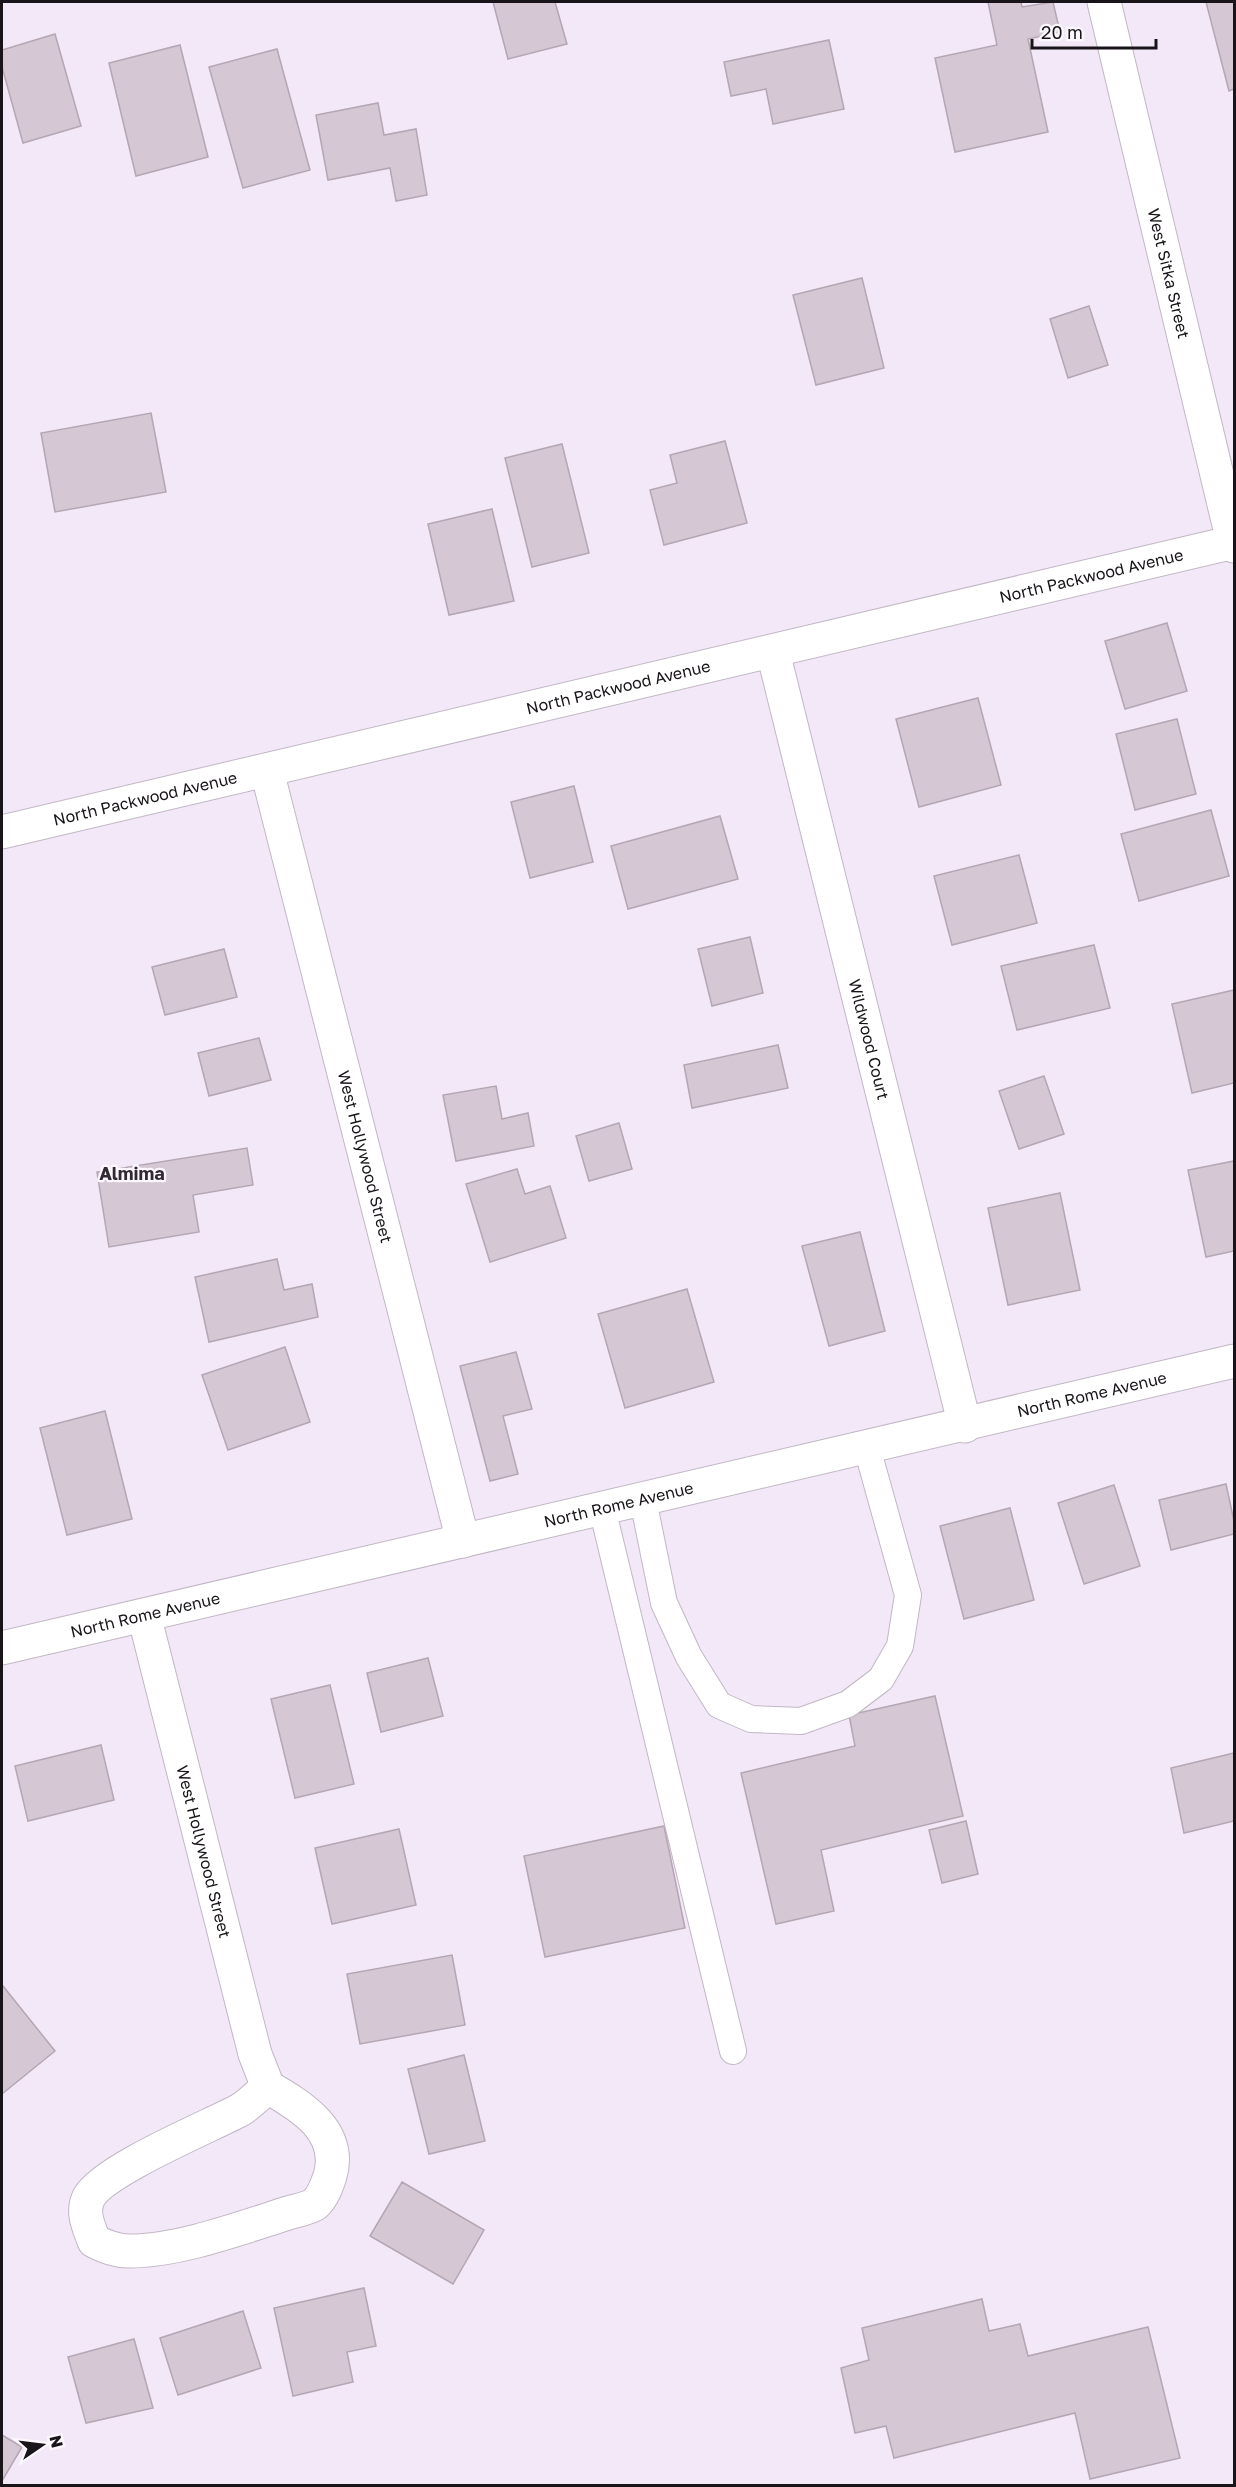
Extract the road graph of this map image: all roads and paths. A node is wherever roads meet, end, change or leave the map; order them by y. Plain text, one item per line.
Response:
1 (1104, 2) edge
2 (1234, 543) edge
3 (773, 652) junction
4 (267, 771) junction
5 (2, 832) edge
6 (1234, 1361) edge
7 (965, 1426) junction
8 (867, 1448) junction
9 (643, 1500) junction
10 (602, 1508) junction
11 (463, 1541) junction
12 (144, 1615) junction
13 (2, 1648) edge
14 (733, 2051) dead end
15 (268, 2087) junction

1 - 2 street, West Sitka Street
2 - 3 street, North Packwood Avenue
3 - 4 street, North Packwood Avenue
3 - 7 street, Wildwood Court
4 - 5 street, North Packwood Avenue
4 - 11 street, West Hollywood Street
6 - 7 street, North Rome Avenue
7 - 8 street, North Rome Avenue
8 - 9 street, North Rome Avenue
8 - 9 lane
9 - 10 street, North Rome Avenue
10 - 11 street, North Rome Avenue
10 - 14 lane
11 - 12 street, North Rome Avenue
12 - 13 street, North Rome Avenue
12 - 15 street, West Hollywood Street
15 - 15 street

